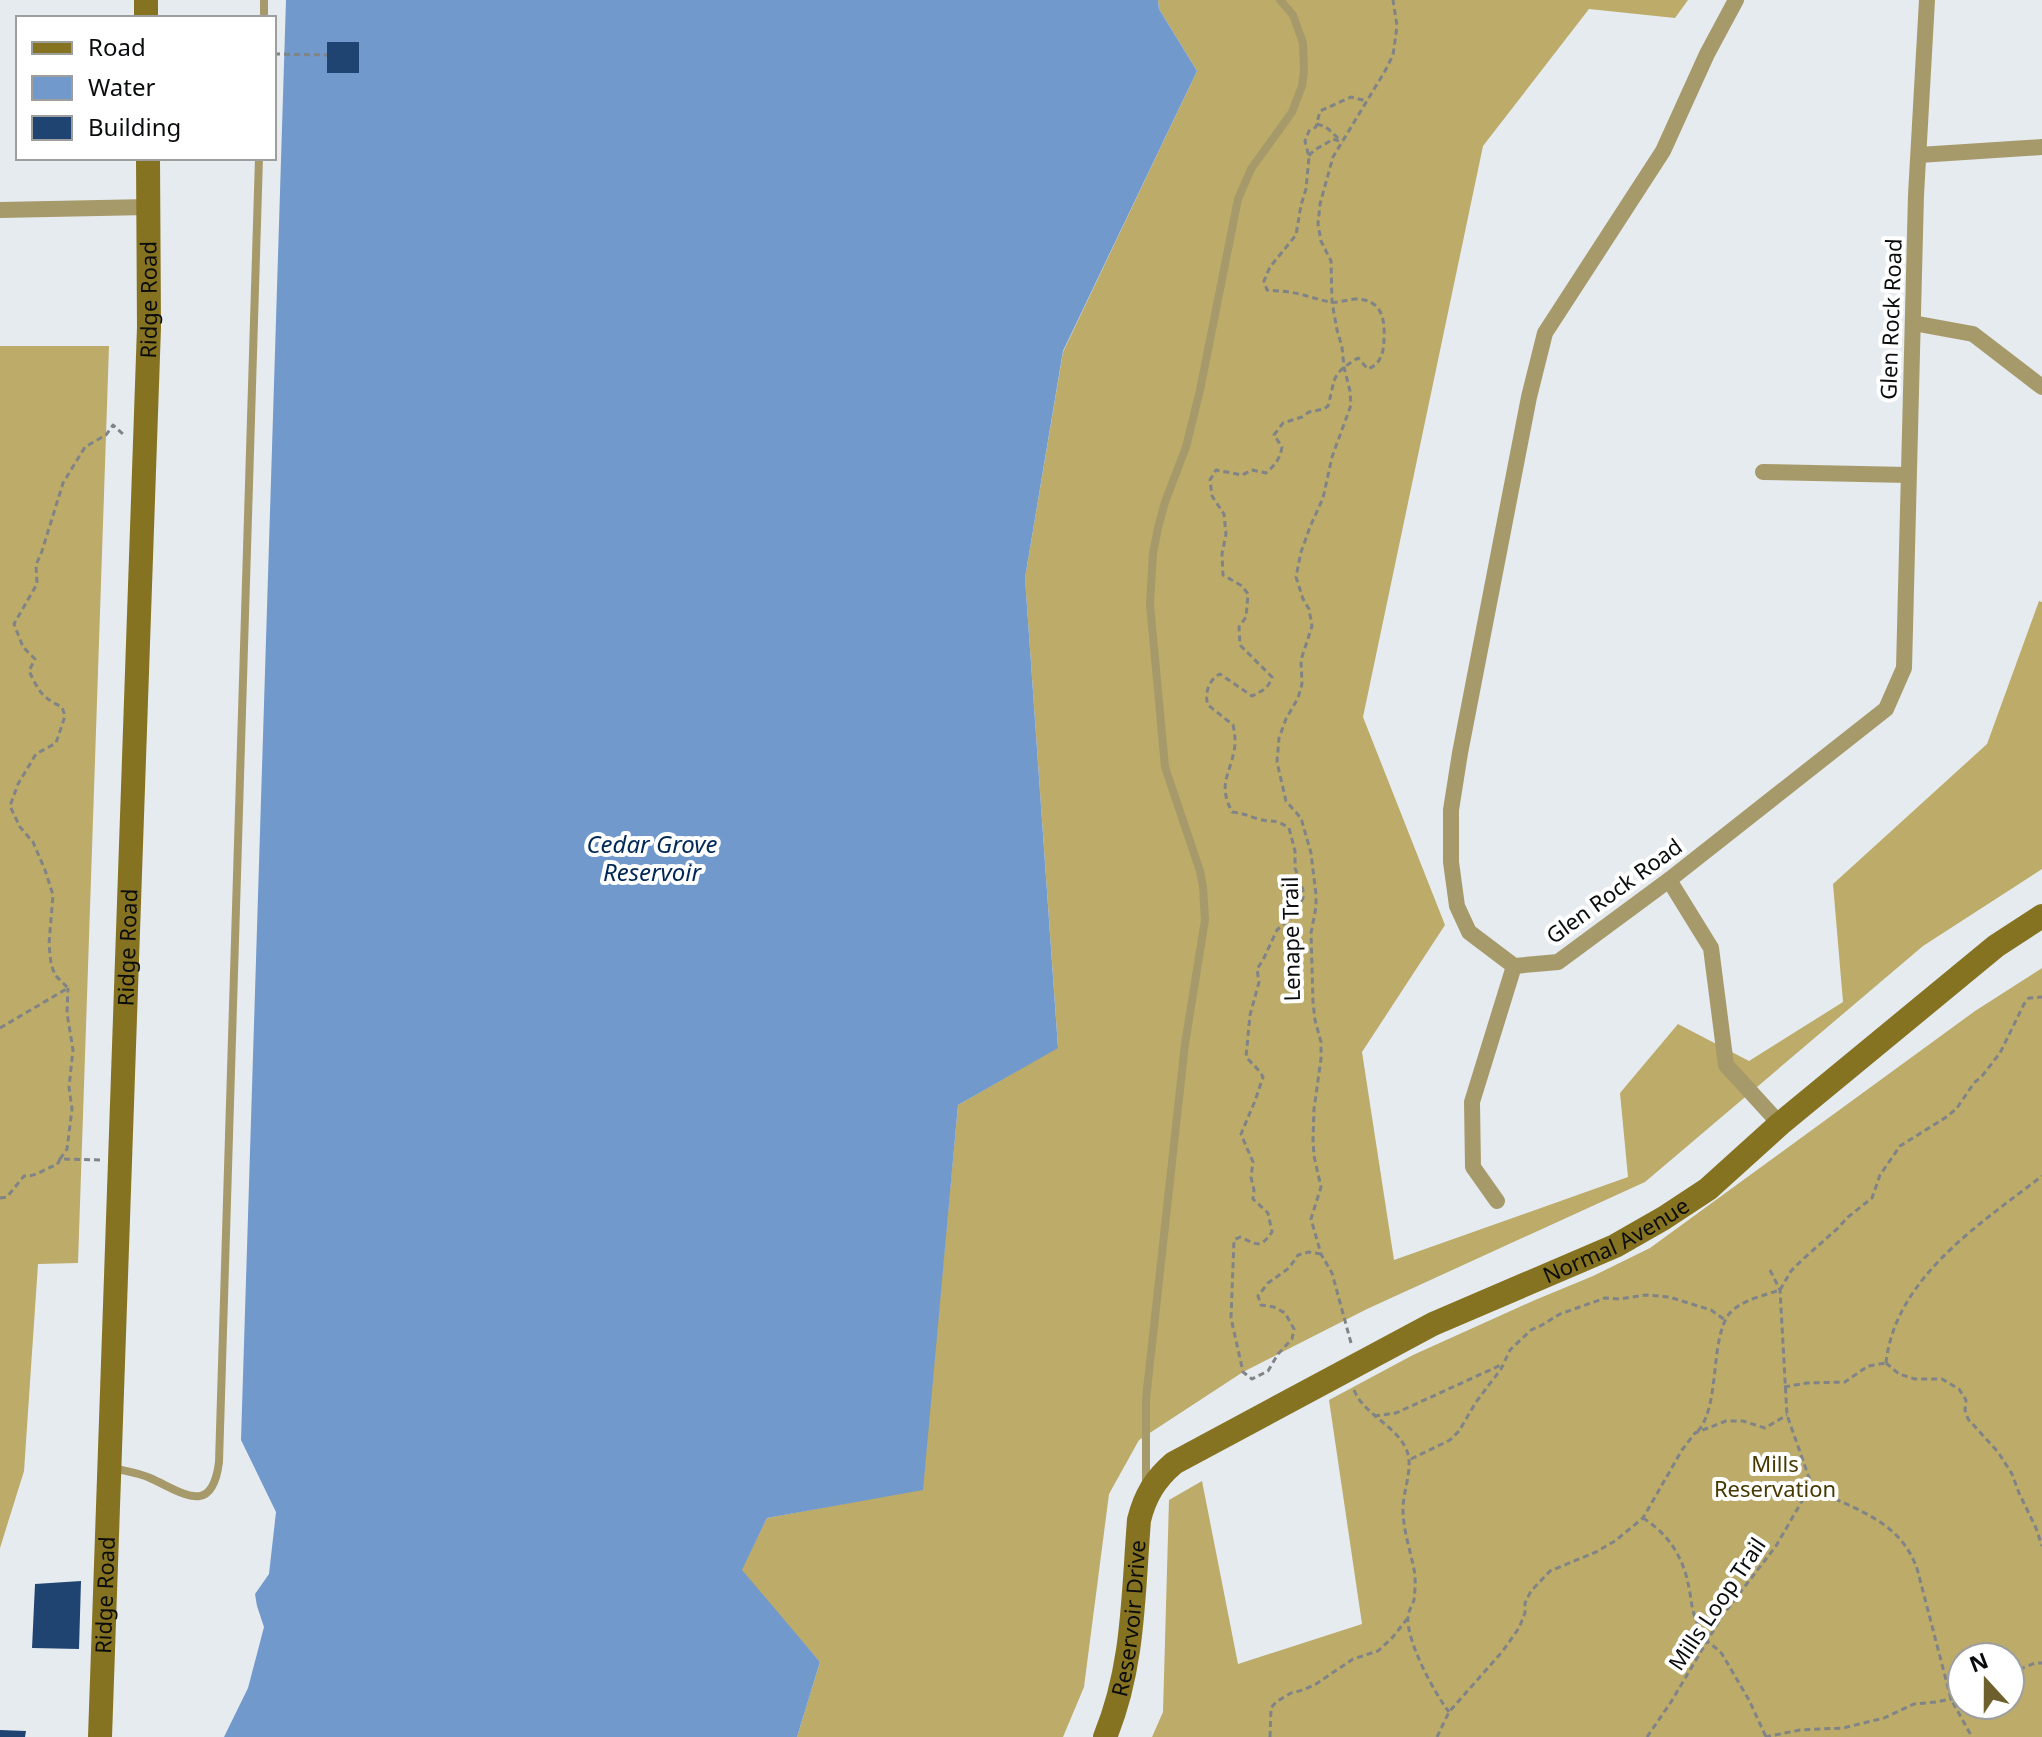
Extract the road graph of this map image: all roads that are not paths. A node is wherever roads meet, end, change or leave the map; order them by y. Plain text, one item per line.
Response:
1 (1280, 0) edge
2 (1736, 0) edge
3 (1927, 0) edge
4 (2042, 147) edge
5 (1919, 155) junction
6 (148, 160) edge
7 (259, 160) edge
8 (149, 207) junction
9 (0, 210) edge
10 (1913, 323) junction
11 (2042, 387) edge
12 (1763, 472) dead end
13 (1908, 475) junction
14 (1669, 880) junction
15 (2042, 916) edge
16 (1514, 966) junction
17 (1780, 1124) junction
18 (1497, 1201) dead end
19 (109, 1467) junction
20 (1146, 1496) junction
21 (100, 1737) edge
22 (1105, 1737) edge

1 - 20 lane
2 - 16 street
3 - 5 street, Glen Rock Road
4 - 5 street
5 - 10 street, Glen Rock Road
6 - 8 main road, Ridge Road
7 - 19 lane
8 - 9 street
8 - 19 main road, Ridge Road
10 - 11 street
10 - 13 street, Glen Rock Road
12 - 13 street
13 - 14 street, Glen Rock Road
14 - 16 street, Glen Rock Road
14 - 17 street
15 - 17 main road, Normal Avenue
16 - 18 street
17 - 20 main road, Normal Avenue
19 - 21 main road, Ridge Road
20 - 22 main road, Reservoir Drive

